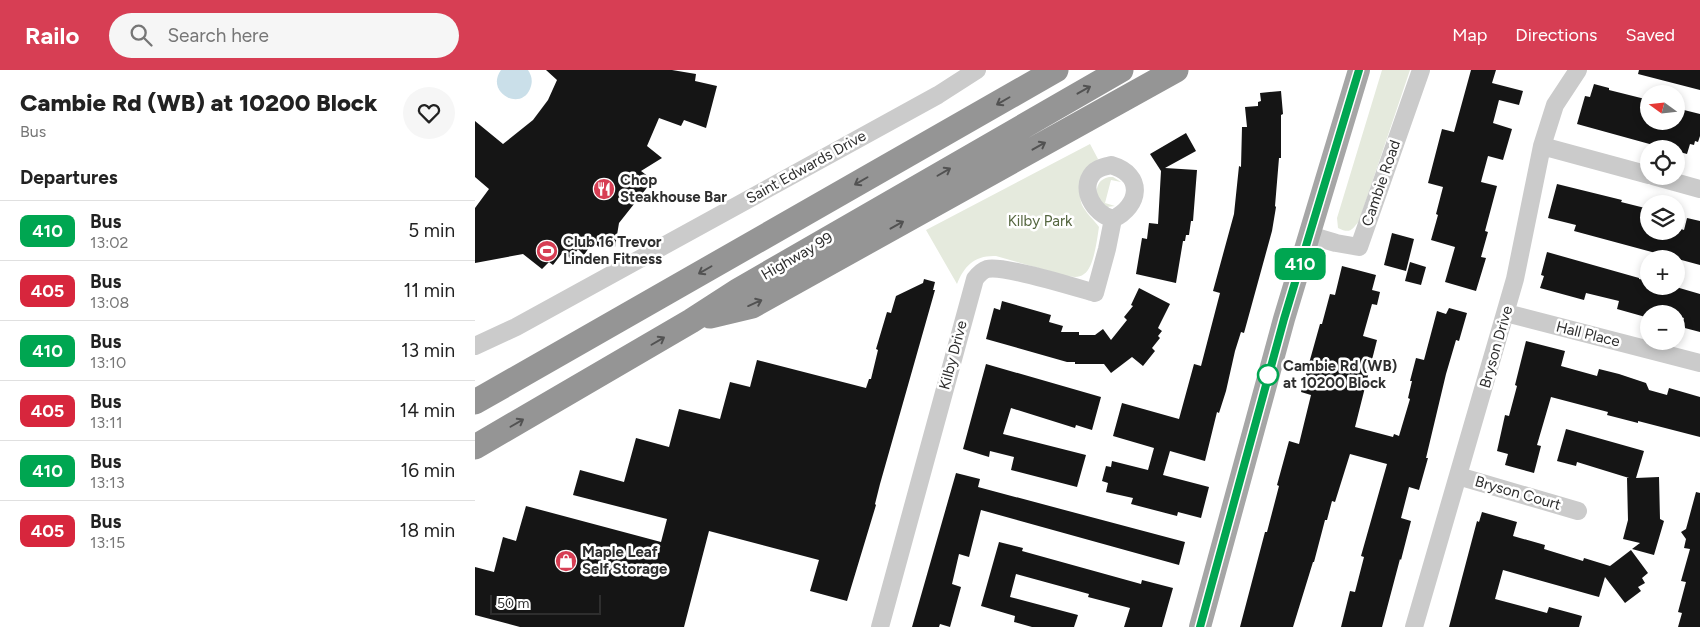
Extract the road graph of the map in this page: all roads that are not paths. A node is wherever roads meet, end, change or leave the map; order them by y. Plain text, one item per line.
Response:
1 (977, 70) edge
2 (1121, 70) edge
3 (1176, 70) edge
4 (1359, 70) edge
5 (1421, 70) edge
6 (1578, 70) edge
7 (1051, 72) edge
8 (1542, 146) junction
9 (1640, 173) edge
10 (1685, 185) edge
11 (1700, 189) edge
12 (1113, 219) dead end
13 (1309, 235) junction
14 (1506, 313) junction
15 (691, 321) junction
16 (574, 344) junction
17 (475, 346) edge
18 (1700, 363) edge
19 (475, 383) edge
20 (475, 402) edge
21 (475, 447) edge
22 (1458, 476) junction
23 (1579, 511) dead end
24 (880, 627) edge
25 (1200, 627) edge
26 (1415, 627) edge

1 - 17 street, Saint Edwards Drive
15 -> 2 highway, Highway 99
15 -> 3 highway
4 - 13 main road
5 - 13 street, Cambie Road
6 - 8 street, Bryson Drive
7 -> 16 highway
8 - 9 street
8 - 14 street, Bryson Drive
10 - 11 street
12 - 24 street, Kilby Drive
13 - 25 main road
14 - 18 street, Hall Place
14 - 22 street, Bryson Drive
21 -> 15 highway, Highway 99
16 - 19 highway
16 - 20 highway
22 - 23 street, Bryson Court
22 - 26 street, Bryson Drive

